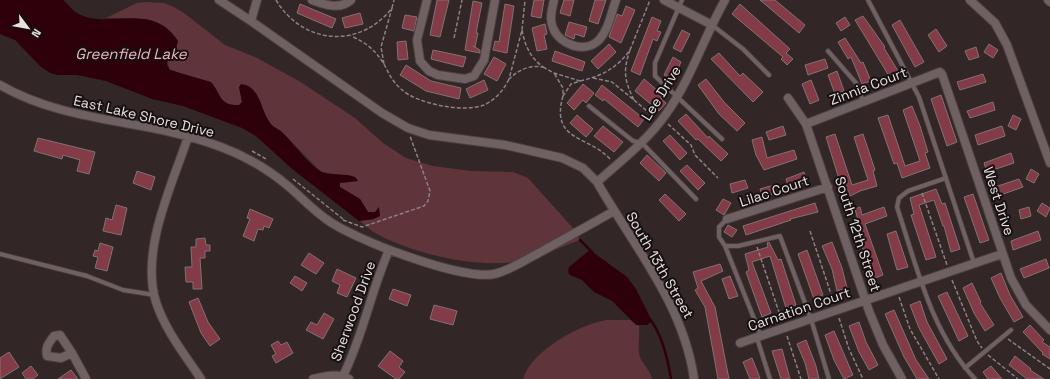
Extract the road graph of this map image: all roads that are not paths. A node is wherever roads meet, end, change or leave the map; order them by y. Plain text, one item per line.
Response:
1 (219, 0) edge
2 (257, 0) edge
3 (312, 0) edge
4 (352, 0) edge
5 (427, 0) edge
6 (495, 0) edge
7 (554, 0) edge
8 (616, 0) edge
9 (664, 0) edge
10 (725, 0) edge
11 (868, 0) edge
12 (970, 0) edge
13 (680, 3) edge
14 (251, 21) junction
15 (712, 25) junction
16 (828, 51) dead end
17 (940, 72) joint
18 (769, 75) dead end
19 (911, 84) junction
20 (0, 85) edge
21 (677, 96) junction
22 (788, 98) dead end
23 (864, 102) junction
24 (589, 106) dead end
25 (806, 124) junction
26 (188, 137) junction
27 (722, 139) dead end
28 (642, 143) junction
29 (1050, 163) edge
30 (946, 178) junction
31 (597, 182) junction
32 (828, 187) junction
33 (696, 199) dead end
34 (614, 211) junction
35 (727, 219) joint
36 (725, 246) junction
37 (389, 250) junction
38 (0, 254) edge
39 (1002, 254) junction
40 (974, 263) junction
41 (922, 281) junction
42 (154, 295) junction
43 (866, 300) junction
44 (811, 319) junction
45 (1011, 330) dead end
46 (1050, 330) edge
47 (759, 337) junction
48 (740, 343) dead end
49 (72, 352) dead end
50 (965, 368) junction
51 (346, 377) edge
52 (86, 379) edge
53 (200, 379) edge
54 (313, 379) edge
55 (694, 379) edge
56 (770, 379) edge
57 (829, 379) edge
58 (902, 379) edge
59 (975, 379) edge

1 - 14 street
2 - 14 street
3 - 4 street
5 - 6 street
7 - 8 street
9 - 13 street
10 - 15 street, Lee Drive
11 - 19 lane
12 - 29 street
13 - 15 street
13 - 21 lane
14 - 31 street
15 - 18 lane
15 - 21 street, Lee Drive
16 - 23 lane
17 - 19 street, Zinnia Court
17 - 39 street, West Drive
19 - 23 street, Zinnia Court
19 - 30 lane
20 - 26 street, East Lake Shore Drive
21 - 27 lane
21 - 28 street, Lee Drive
22 - 25 street, South 12th Street
23 - 25 street, Zinnia Court
24 - 28 lane
25 - 32 street, South 12th Street
26 - 37 street, East Lake Shore Drive
26 - 42 street
28 - 31 street, Lee Drive
28 - 33 lane
30 - 40 lane
30 - 41 lane
31 - 34 street
32 - 35 street, Lilac Court
32 - 43 street, South 12th Street
34 - 37 street, East Lake Shore Drive
34 - 55 street, South 13th Street
35 - 36 lane
36 - 44 lane
36 - 47 lane
37 - 51 street, Sherwood Drive
38 - 42 lane
39 - 40 street, Carnation Court
39 - 46 street, West Drive
40 - 41 street, Carnation Court
41 - 43 street, Carnation Court
41 - 50 lane
42 - 53 street
43 - 44 street, Carnation Court
43 - 58 street, South 12th Street
44 - 47 street, Carnation Court
44 - 57 lane
45 - 50 lane
47 - 48 street, Carnation Court
47 - 56 lane
49 - 52 street
50 - 59 lane
51 - 54 street, Sherwood Drive

